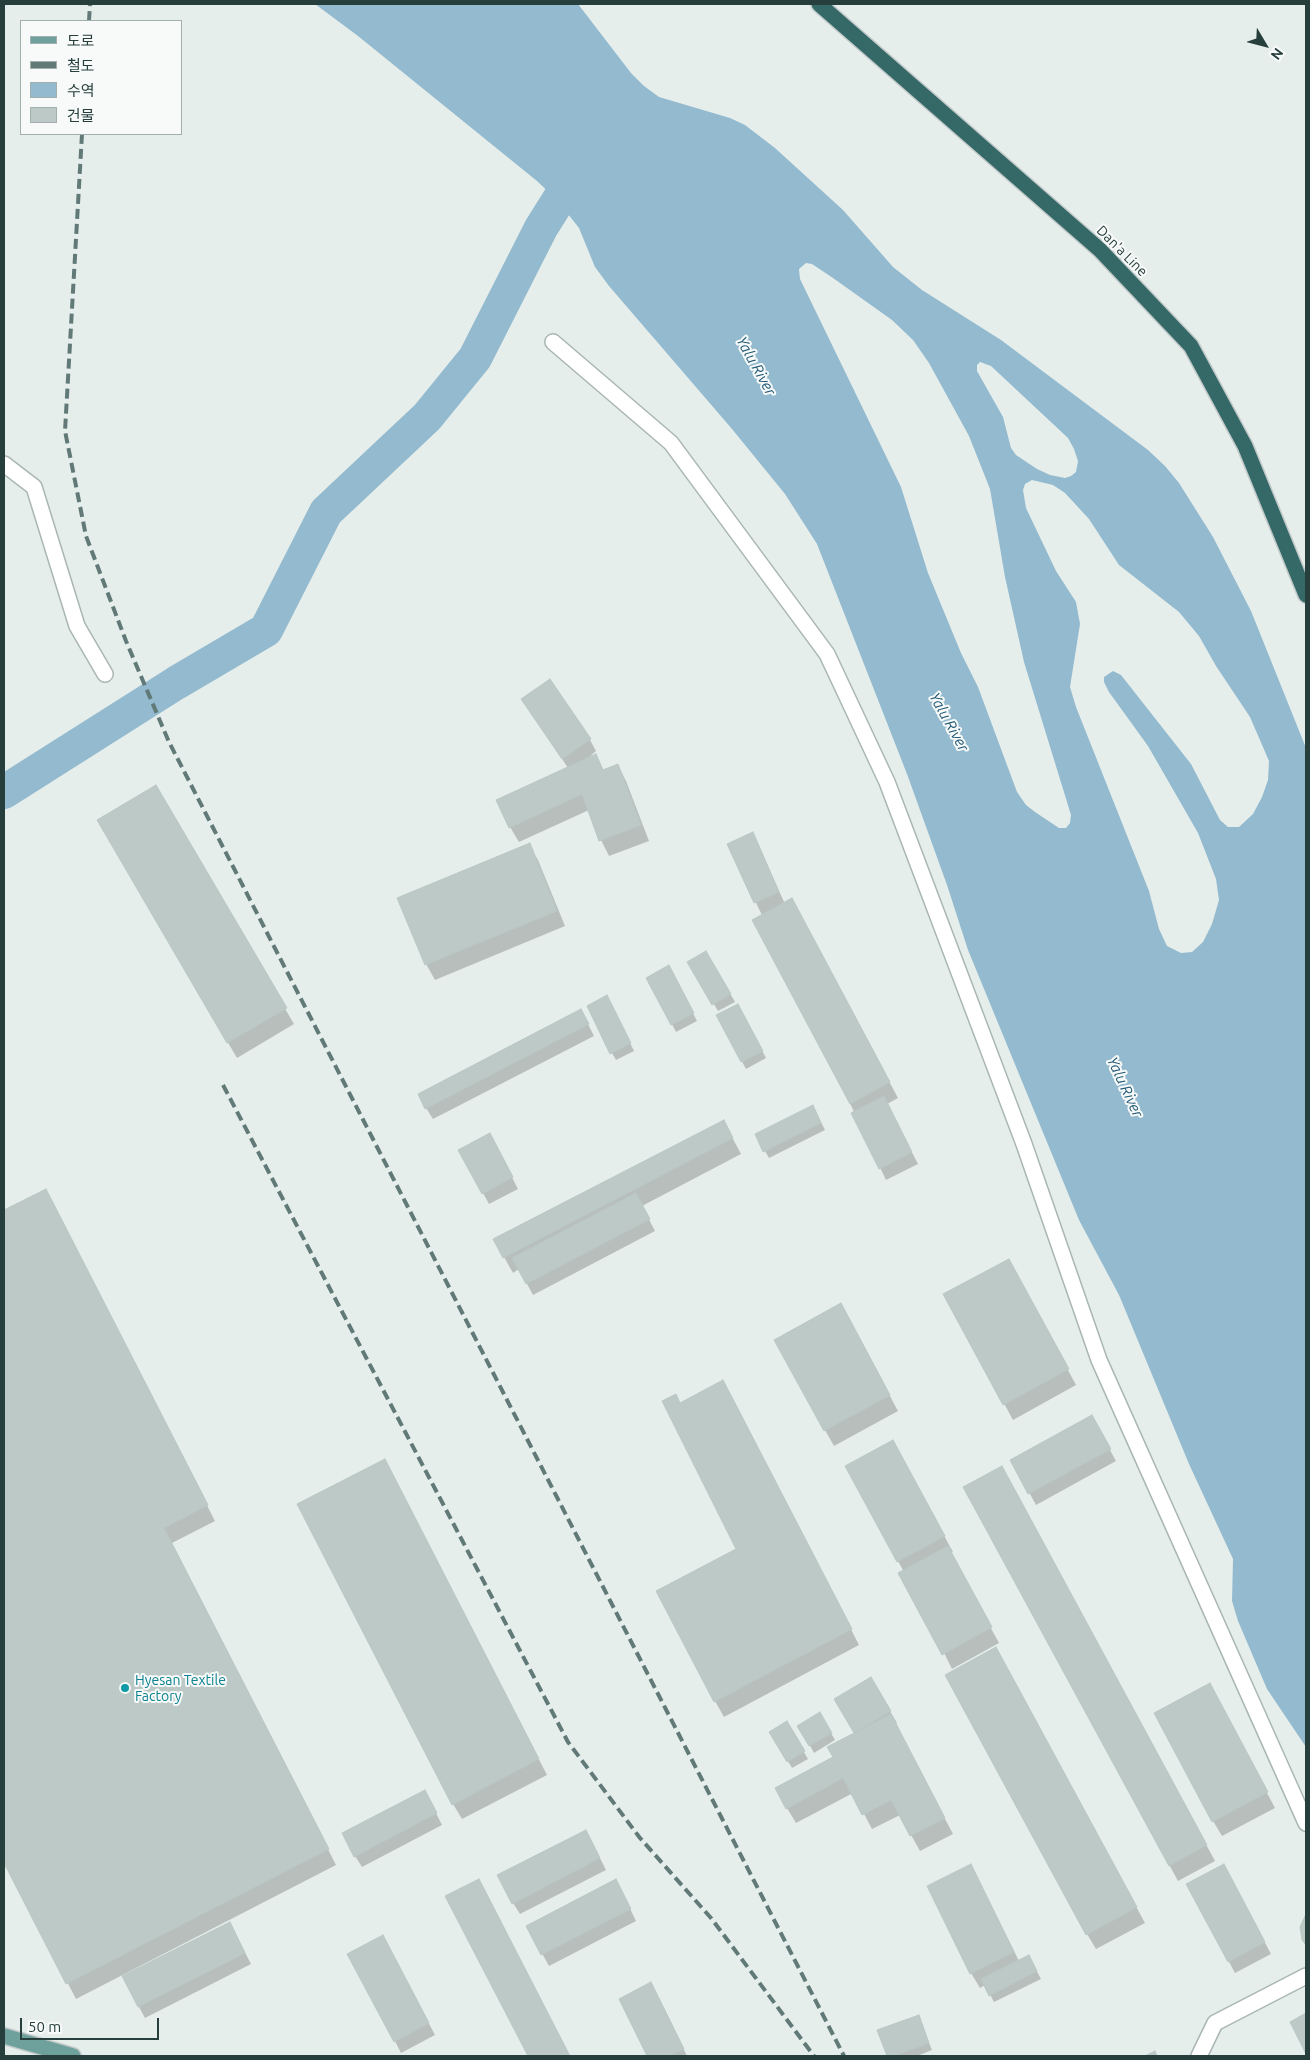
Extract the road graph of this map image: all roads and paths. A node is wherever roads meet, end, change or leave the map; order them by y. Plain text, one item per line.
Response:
1 (820, 4) edge
2 (553, 342) dead end
3 (4, 464) edge
4 (1306, 595) edge
5 (104, 674) dead end
6 (1306, 1823) edge
7 (1306, 1976) edge
8 (4, 2036) edge
9 (73, 2056) edge
10 (1199, 2056) edge

1 - 4 highway, Dan'a Line
2 - 6 street
3 - 5 street
7 - 10 street
8 - 9 main road

